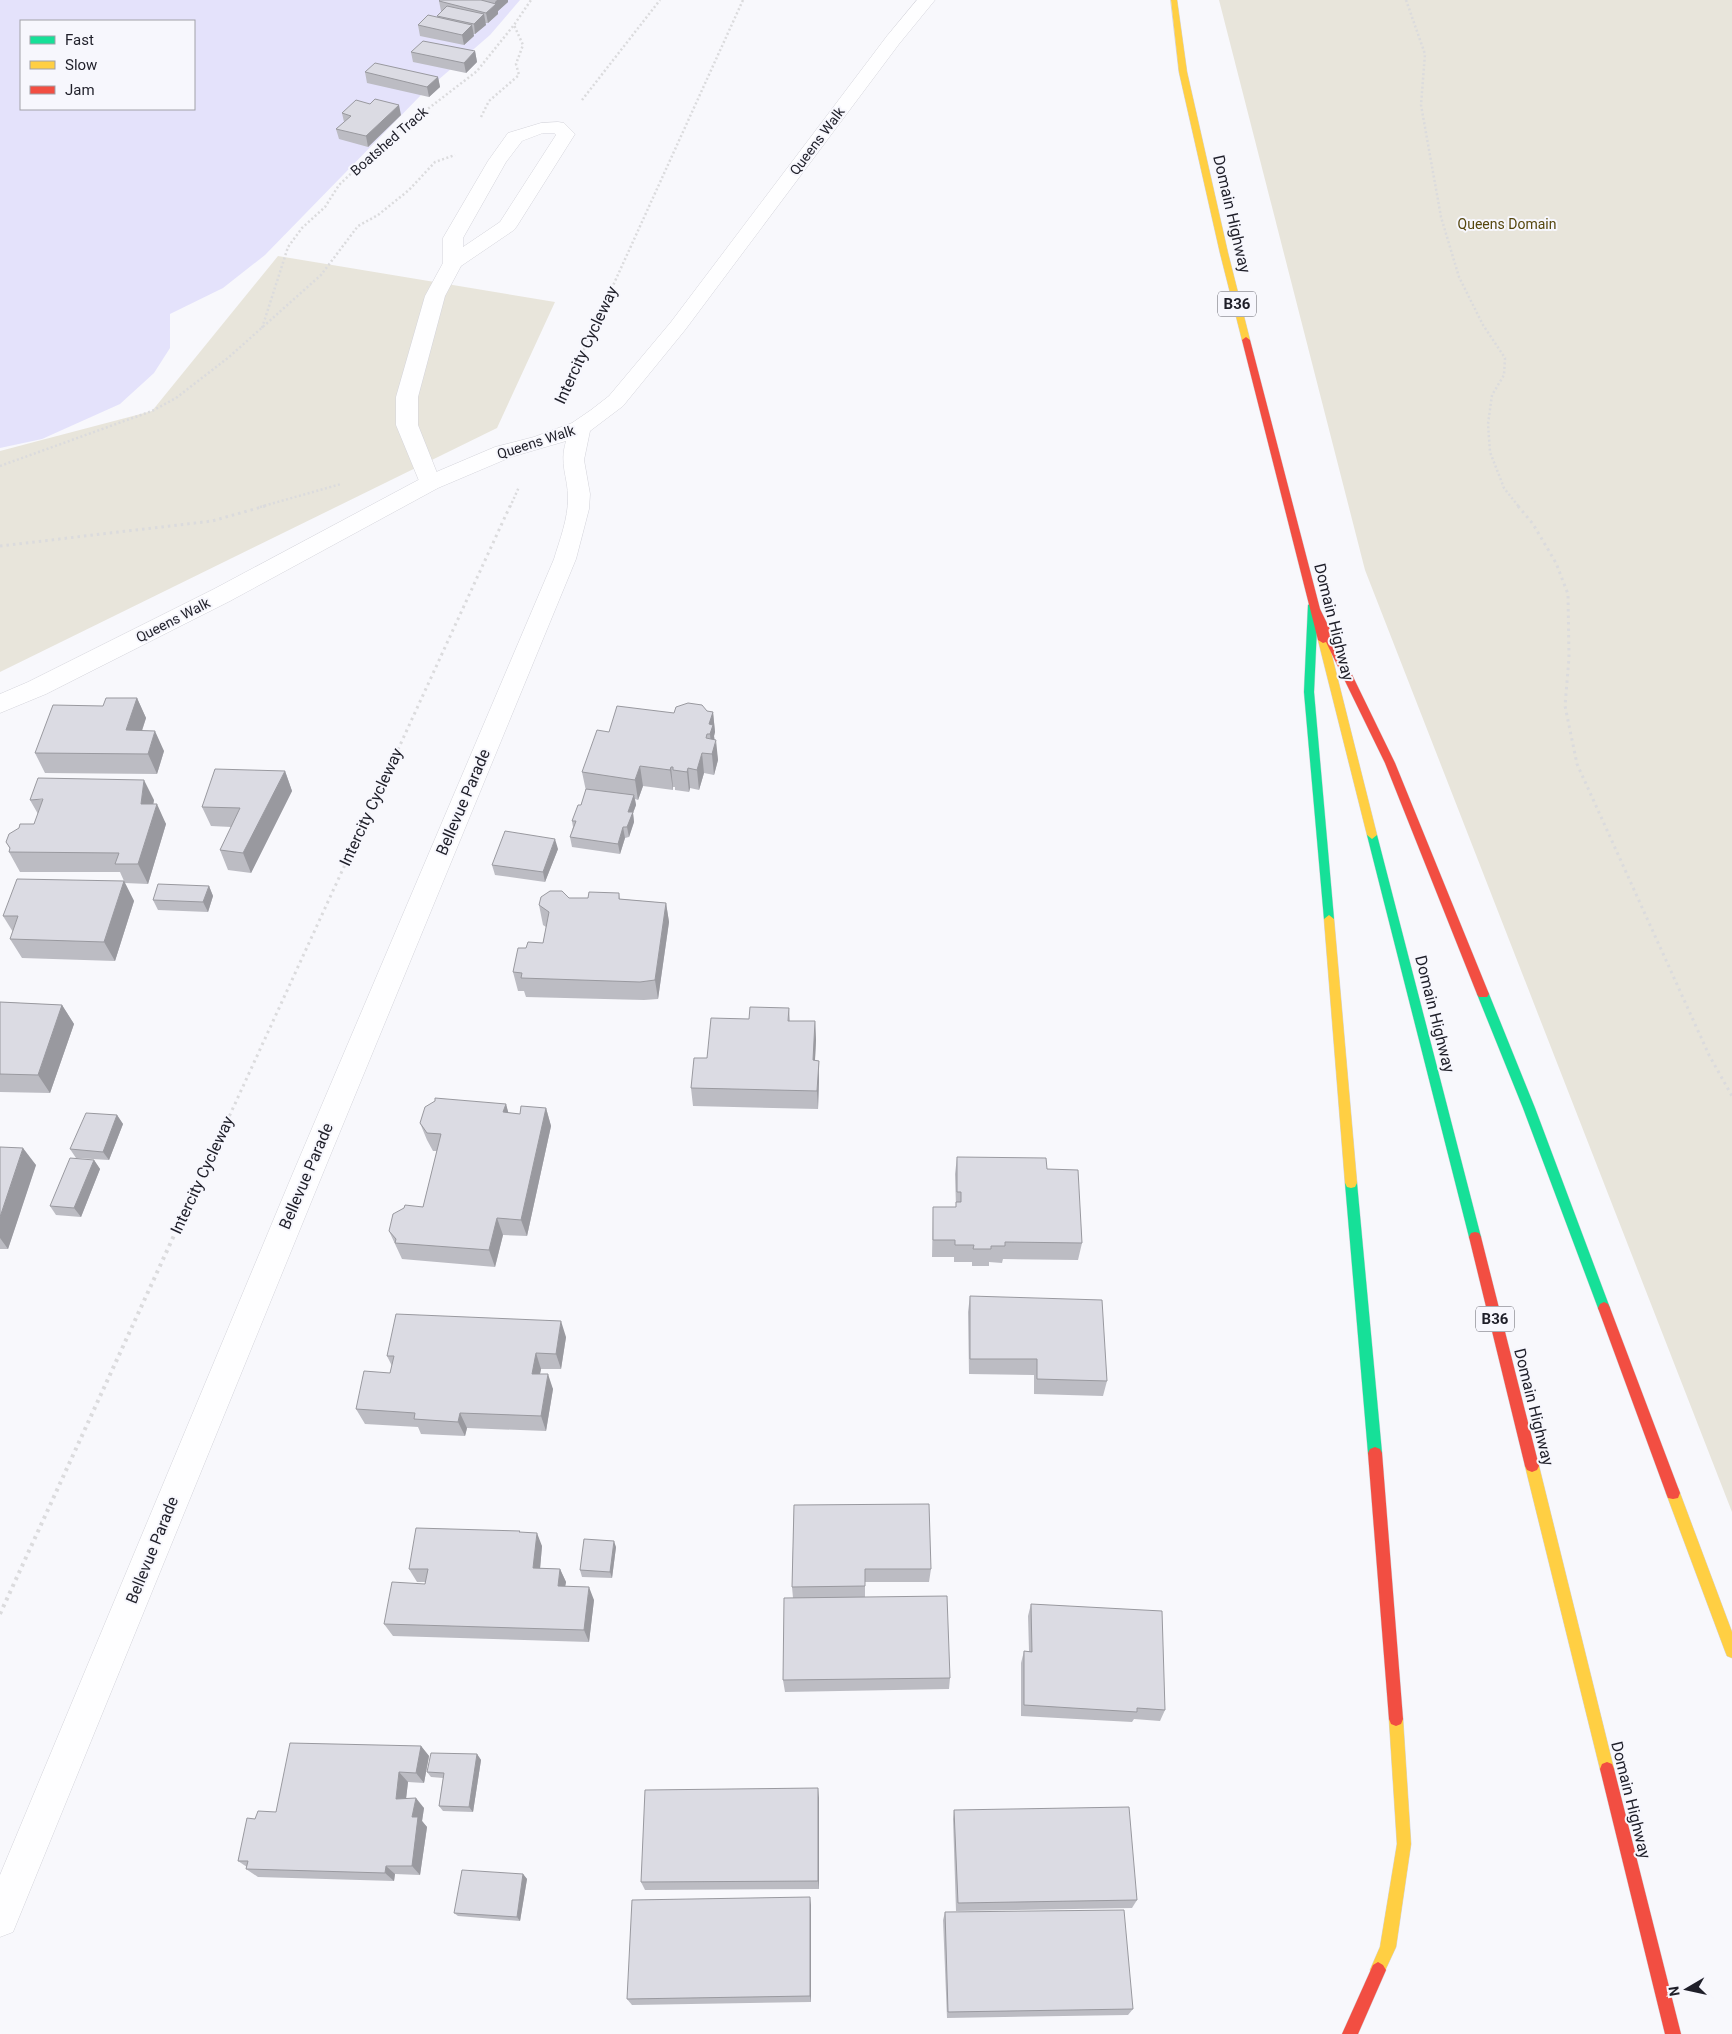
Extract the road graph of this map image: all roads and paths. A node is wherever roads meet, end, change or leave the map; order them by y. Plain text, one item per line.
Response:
1 (531, 0) edge
2 (660, 0) edge
3 (743, 0) edge
4 (926, 0) edge
5 (1174, 0) edge
6 (1406, 0) edge
7 (514, 26) junction
8 (480, 120) dead end
9 (558, 127) junction
10 (515, 137) junction
11 (453, 263) junction
12 (262, 328) junction
13 (580, 428) junction
14 (541, 442) junction
15 (0, 466) edge
16 (350, 481) dead end
17 (430, 483) junction
18 (0, 546) edge
19 (1313, 605) junction
20 (0, 704) edge
21 (1732, 1096) edge
22 (0, 1614) edge
23 (1732, 1651) edge
24 (0, 1919) edge
25 (1350, 2034) edge
26 (1673, 2034) edge

1 - 7 path, Boatshed Track
2 - 9 path
3 - 14 path, Intercity Cycleway
4 - 13 street, Queens Walk
5 - 19 main road, Domain Highway / B36
6 - 21 path
7 - 8 path
7 - 12 path, Boatshed Track
9 - 10 street
9 - 11 street
10 - 11 street
10 - 12 path
11 - 17 street
12 - 15 path
13 - 14 street, Queens Walk
13 - 24 street, Bellevue Parade
14 - 17 street, Queens Walk
14 - 22 path, Intercity Cycleway
16 - 18 path
17 - 20 street, Queens Walk
19 - 23 main road
19 - 25 main road
19 - 26 main road, Domain Highway / B36

